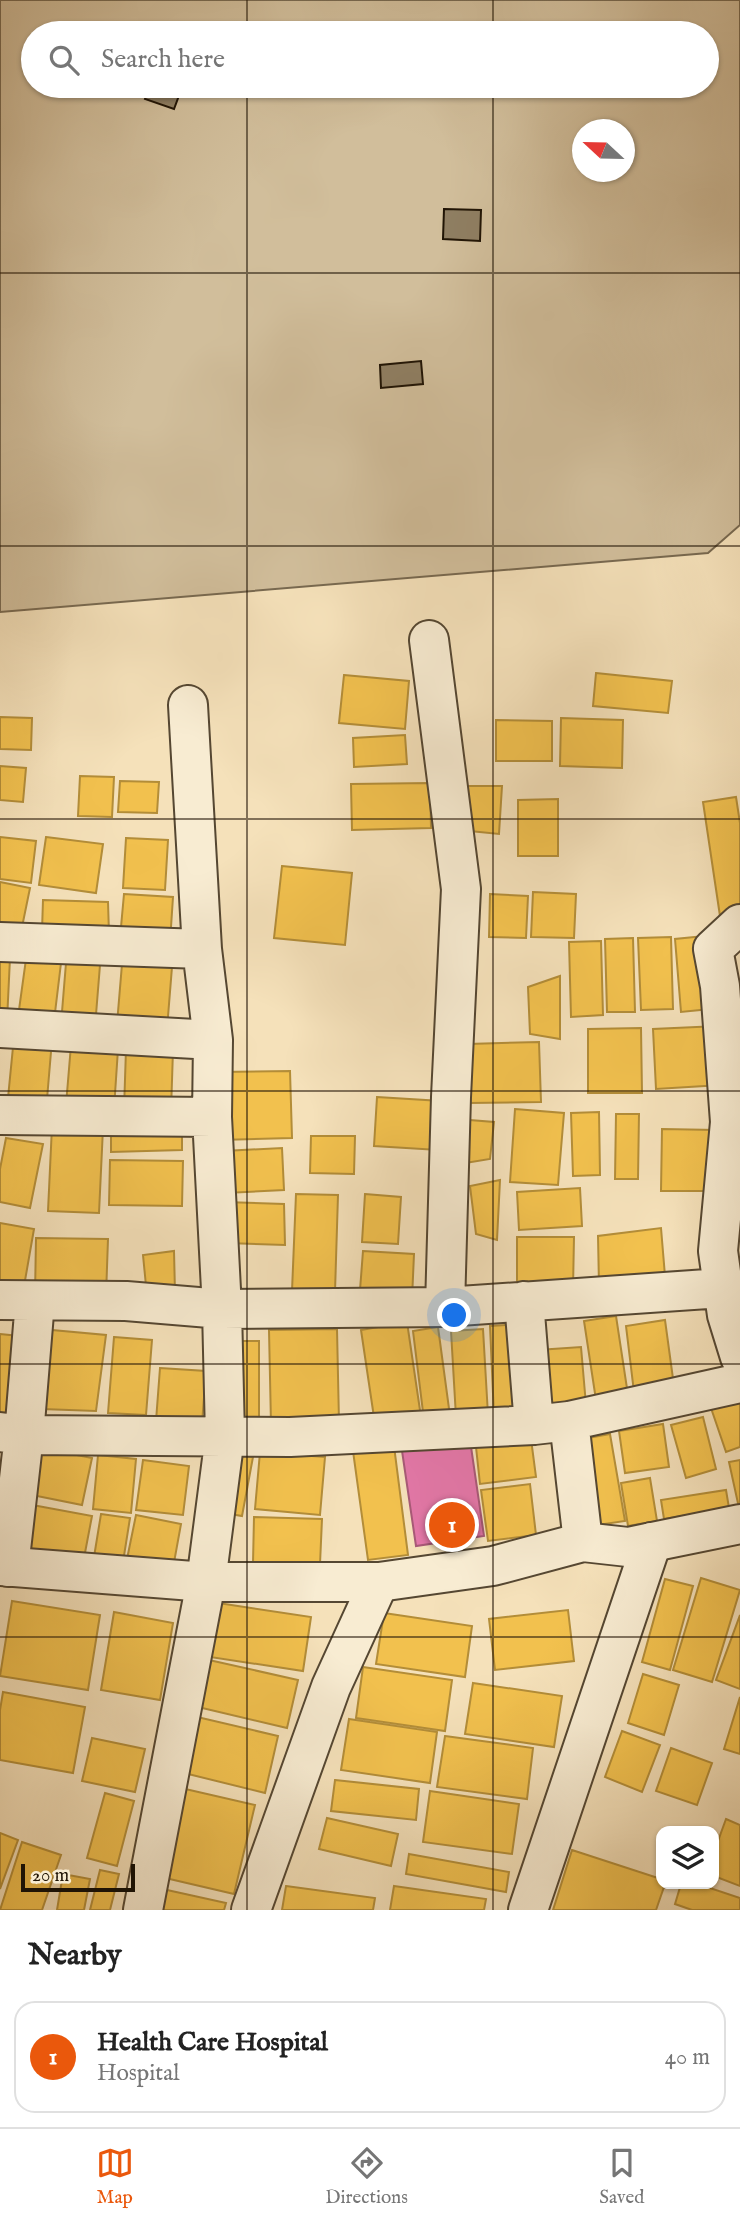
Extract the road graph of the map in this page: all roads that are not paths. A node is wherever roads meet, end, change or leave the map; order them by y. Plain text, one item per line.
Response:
1 (429, 640) dead end
2 (188, 705) dead end
3 (740, 924) edge
4 (0, 942) edge
5 (202, 949) junction
6 (0, 1028) edge
7 (213, 1040) junction
8 (0, 1115) edge
9 (212, 1117) junction
10 (722, 1288) junction
11 (17, 1300) edge
12 (524, 1301) junction
13 (445, 1307) junction
14 (222, 1308) junction
15 (740, 1357) edge
16 (740, 1383) edge
17 (552, 1423) junction
18 (12, 1433) edge
19 (225, 1436) junction
20 (740, 1524) edge
21 (583, 1542) junction
22 (652, 1542) junction
23 (5, 1567) edge
24 (206, 1582) junction
25 (379, 1582) junction
26 (143, 1910) edge
27 (251, 1910) edge
28 (528, 1910) edge

1 - 13 street
2 - 5 street
3 - 10 street
4 - 5 street
5 - 7 street
6 - 7 street
7 - 9 street
8 - 9 street
9 - 14 street
10 - 12 street
10 - 15 street
11 - 14 street
11 - 18 street
12 - 13 street
12 - 17 street
13 - 14 street
14 - 19 street
16 - 17 street
17 - 19 street
17 - 21 street
18 - 19 street
18 - 23 street
19 - 24 street
20 - 22 street
21 - 22 street
21 - 25 street
22 - 28 street
23 - 24 street
24 - 25 street
24 - 26 street
25 - 27 street

